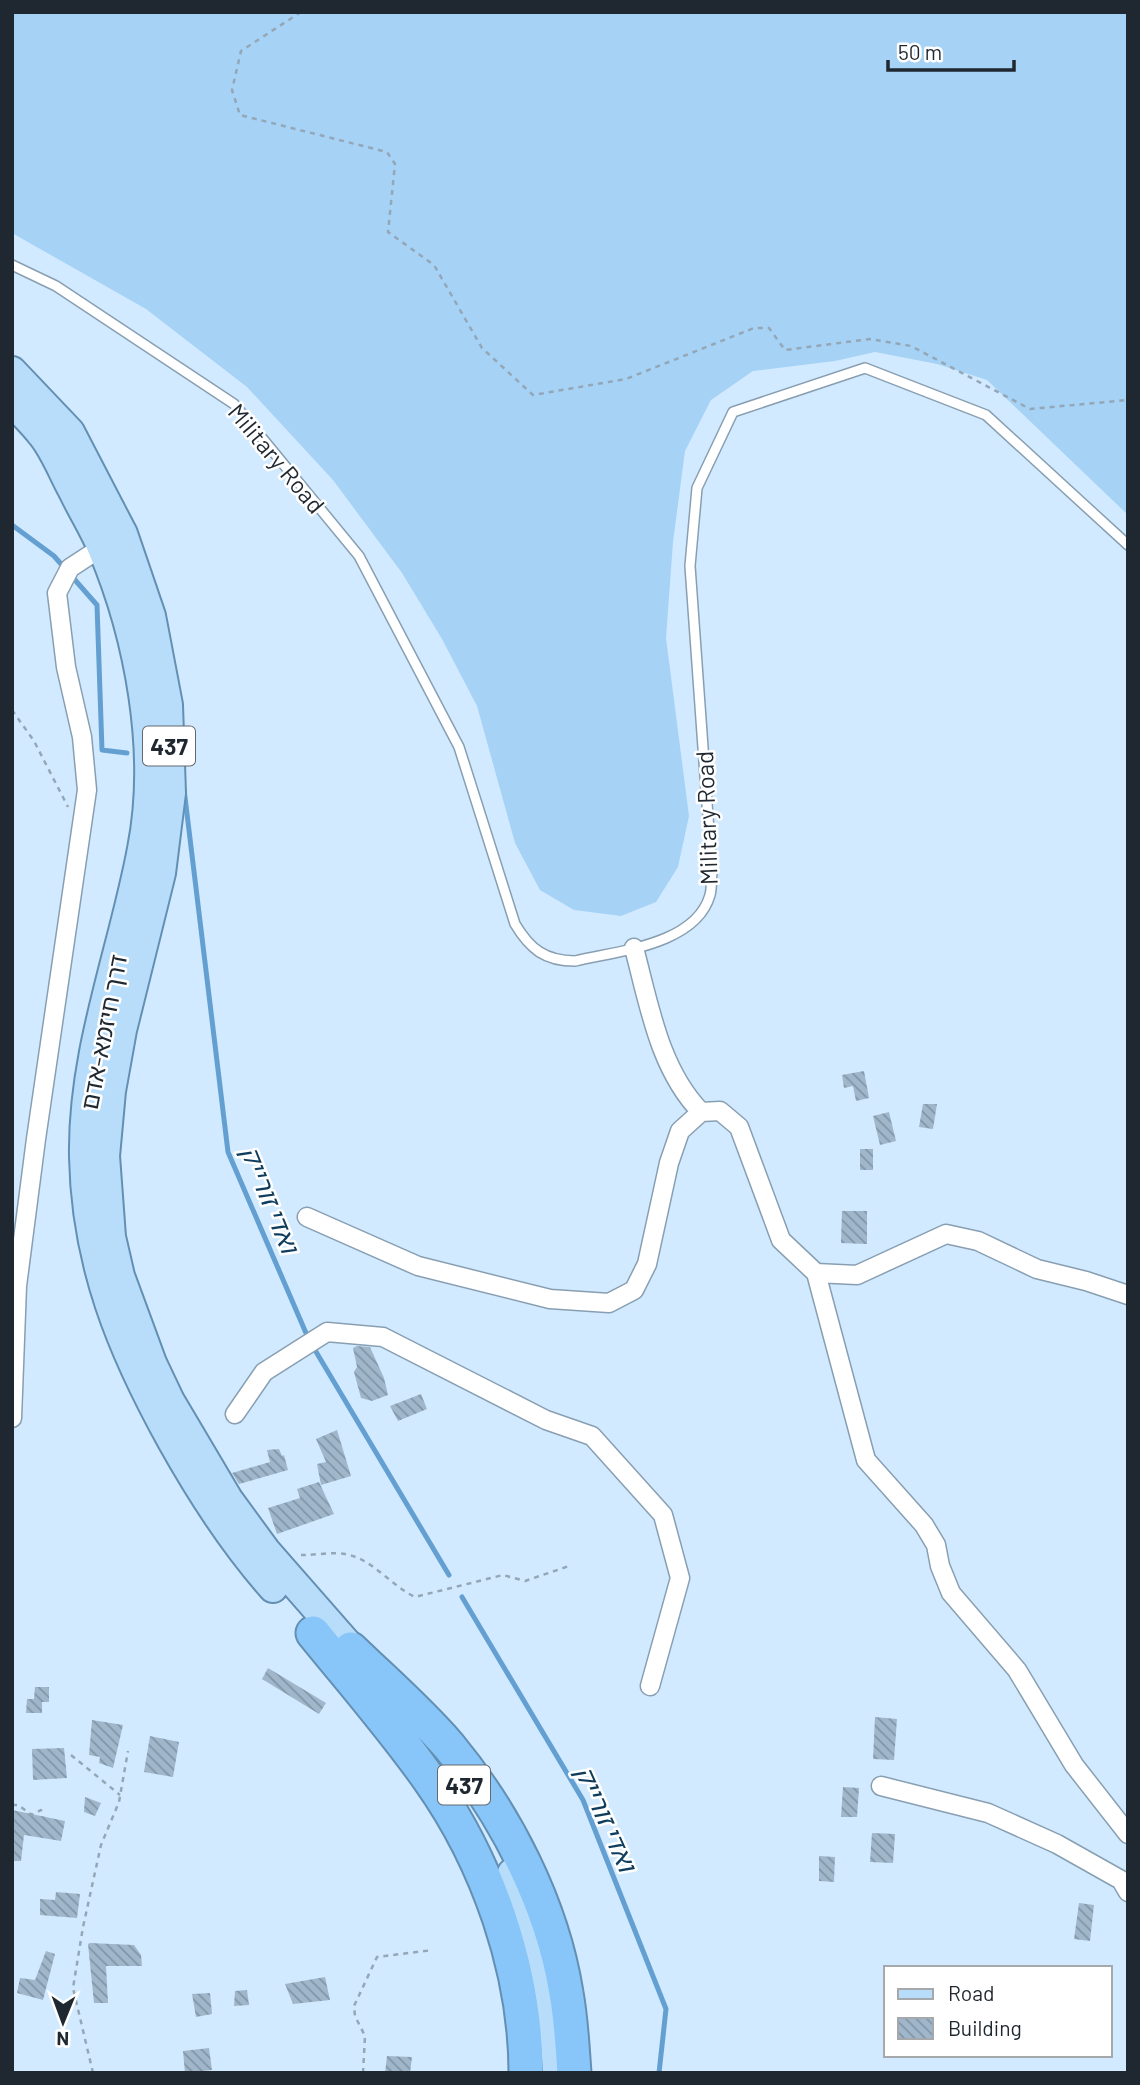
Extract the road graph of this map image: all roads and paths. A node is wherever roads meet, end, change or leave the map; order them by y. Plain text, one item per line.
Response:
1 (301, 12) edge
2 (12, 265) edge
3 (12, 371) edge
4 (1128, 401) edge
5 (12, 402) edge
6 (1128, 545) edge
7 (102, 547) junction
8 (12, 709) edge
9 (81, 839) junction
10 (634, 948) junction
11 (701, 1112) junction
12 (307, 1217) dead end
13 (816, 1273) junction
14 (1128, 1296) edge
15 (235, 1414) dead end
16 (12, 1418) edge
17 (296, 1555) dead end
18 (569, 1566) dead end
19 (313, 1633) junction
20 (351, 1649) junction
21 (650, 1686) dead end
22 (128, 1751) dead end
23 (71, 1755) dead end
24 (881, 1786) dead end
25 (120, 1795) junction
26 (12, 1805) edge
27 (43, 1817) dead end
28 (1128, 1834) edge
29 (1128, 1892) edge
30 (433, 1950) dead end
31 (93, 2073) edge
32 (363, 2073) edge
33 (526, 2073) edge
34 (544, 2073) edge
35 (557, 2073) edge
36 (574, 2073) edge

1 - 4 path
2 - 10 lane, Military Road
3 - 20 main road, דרך חיזמא-אדם / 437
5 - 7 main road, דרך חיזמא-אדם / 437
6 - 10 lane, Military Road
7 - 9 street
7 - 19 main road, דרך חיזמא-אדם / 437
8 - 9 path
9 - 16 street
10 - 11 street
11 - 12 street
11 - 13 street
13 - 14 street
13 - 28 street
15 - 21 street
17 - 18 path
19 - 33 highway
19 - 34 main road, 437
20 - 35 main road, 437
20 - 36 highway
22 - 25 path
23 - 25 path
24 - 29 street
25 - 31 path
26 - 27 path
30 - 32 path

